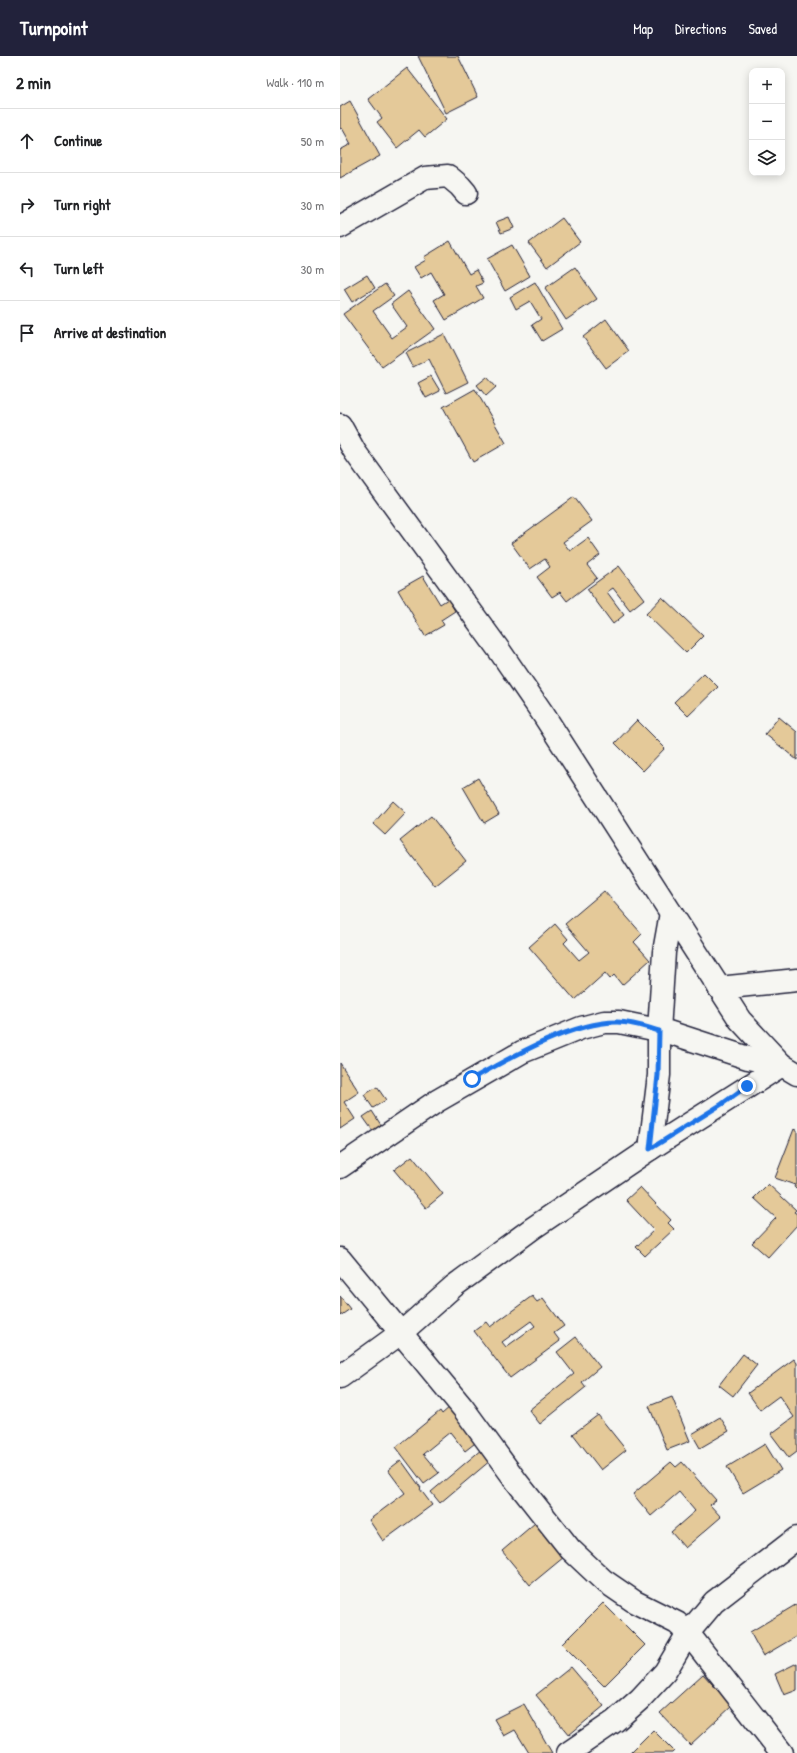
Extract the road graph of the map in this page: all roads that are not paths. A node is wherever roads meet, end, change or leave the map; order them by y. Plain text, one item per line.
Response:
1 (466, 193) dead end
2 (340, 227) edge
3 (340, 425) edge
4 (347, 457) edge
5 (671, 914) junction
6 (797, 980) edge
7 (719, 988) junction
8 (659, 1031) junction
9 (790, 1070) edge
10 (650, 1149) junction
11 (340, 1167) edge
12 (340, 1259) edge
13 (402, 1332) junction
14 (340, 1377) edge
15 (797, 1538) edge
16 (688, 1633) junction
17 (568, 1753) edge
18 (782, 1753) edge

1 - 2 street
3 - 4 street
4 - 5 street
5 - 7 street
5 - 8 street
6 - 7 street
7 - 9 street
8 - 9 street
8 - 10 street
8 - 11 street
9 - 10 street
10 - 13 street
12 - 13 street
13 - 14 street
13 - 16 street
15 - 16 street
16 - 17 street
16 - 18 street

